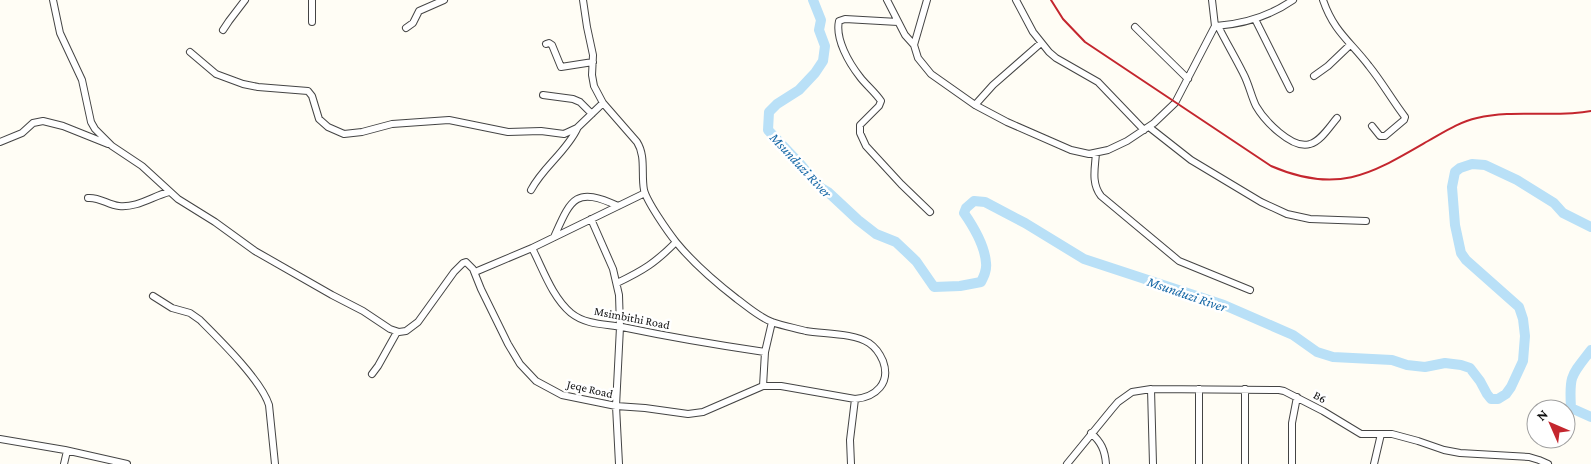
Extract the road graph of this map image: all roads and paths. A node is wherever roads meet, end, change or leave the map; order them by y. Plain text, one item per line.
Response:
1 (53, 0) edge
2 (245, 0) edge
3 (312, 0) edge
4 (444, 0) edge
5 (584, 0) edge
6 (887, 0) edge
7 (927, 0) edge
8 (1016, 0) edge
9 (1212, 0) edge
10 (1322, 0) edge
11 (1288, 1) edge
12 (1256, 19) junction
13 (312, 22) dead end
14 (898, 22) junction
15 (1216, 26) junction
16 (1135, 27) dead end
17 (406, 28) dead end
18 (223, 30) dead end
19 (1041, 43) junction
20 (546, 44) dead end
21 (914, 45) junction
22 (1350, 46) junction
23 (190, 52) dead end
24 (593, 62) junction
25 (1314, 76) dead end
26 (1188, 79) junction
27 (1290, 88) dead end
28 (543, 95) dead end
29 (603, 103) junction
30 (975, 106) junction
31 (592, 114) junction
32 (1338, 118) dead end
33 (1372, 126) dead end
34 (577, 128) junction
35 (1146, 128) junction
36 (0, 142) edge
37 (112, 146) junction
38 (1096, 153) junction
39 (531, 190) dead end
40 (169, 192) junction
41 (645, 193) junction
42 (88, 198) dead end
43 (618, 206) junction
44 (930, 212) dead end
45 (591, 219) junction
46 (1366, 221) dead end
47 (554, 237) junction
48 (676, 242) junction
49 (532, 248) junction
50 (475, 272) junction
51 (617, 282) junction
52 (1250, 290) dead end
53 (154, 296) dead end
54 (772, 322) junction
55 (620, 327) junction
56 (397, 332) junction
57 (765, 352) junction
58 (372, 374) dead end
59 (763, 386) junction
60 (1151, 389) junction
61 (1199, 389) junction
62 (1245, 389) junction
63 (1296, 397) junction
64 (855, 399) junction
65 (616, 406) junction
66 (1091, 433) junction
67 (1381, 434) junction
68 (0, 439) edge
69 (67, 451) junction
70 (64, 464) edge
71 (127, 464) edge
72 (275, 464) edge
73 (619, 464) edge
74 (851, 464) edge
75 (1066, 464) edge
76 (1106, 464) edge
77 (1152, 464) edge
78 (1199, 464) edge
79 (1245, 464) edge
80 (1292, 464) edge
81 (1374, 464) edge
82 (1548, 464) edge

1 - 37 street
2 - 18 street
3 - 13 street
4 - 17 street
5 - 24 street
6 - 14 street
7 - 21 street
8 - 19 street
9 - 15 street
10 - 22 street
11 - 12 street
12 - 15 street
12 - 27 street
14 - 21 street
14 - 44 street
15 - 26 street
15 - 32 street
16 - 26 street
19 - 30 street
19 - 35 street
20 - 24 street
21 - 30 street
22 - 25 street
22 - 33 street
23 - 34 street
24 - 29 street
26 - 35 street
28 - 31 street
29 - 31 street
29 - 41 street
30 - 38 street
31 - 34 street
34 - 39 street
35 - 38 street
35 - 46 street
36 - 37 street
37 - 40 street
38 - 52 street
40 - 42 street
40 - 56 street
41 - 43 street
41 - 48 street
43 - 45 street
43 - 47 street
45 - 47 street
45 - 51 street
47 - 49 street
48 - 51 street
48 - 54 street
49 - 50 street
49 - 55 street, Msimbithi Road
50 - 56 street
50 - 65 street, Jeqe Road
51 - 55 street
53 - 72 street
54 - 57 street
54 - 64 street
55 - 57 street, Msimbithi Road
55 - 65 street
56 - 58 street
57 - 59 street
59 - 64 street
59 - 65 street, Jeqe Road
60 - 61 street, B6
60 - 66 street, B6
60 - 77 street
61 - 62 street, B6
61 - 78 street
62 - 63 street, B6
62 - 79 street
63 - 67 street, B6
63 - 80 street
64 - 74 street
65 - 73 street
66 - 75 street, B6
66 - 76 street
67 - 81 street
67 - 82 street, B6
68 - 69 street
69 - 70 street
69 - 71 street

